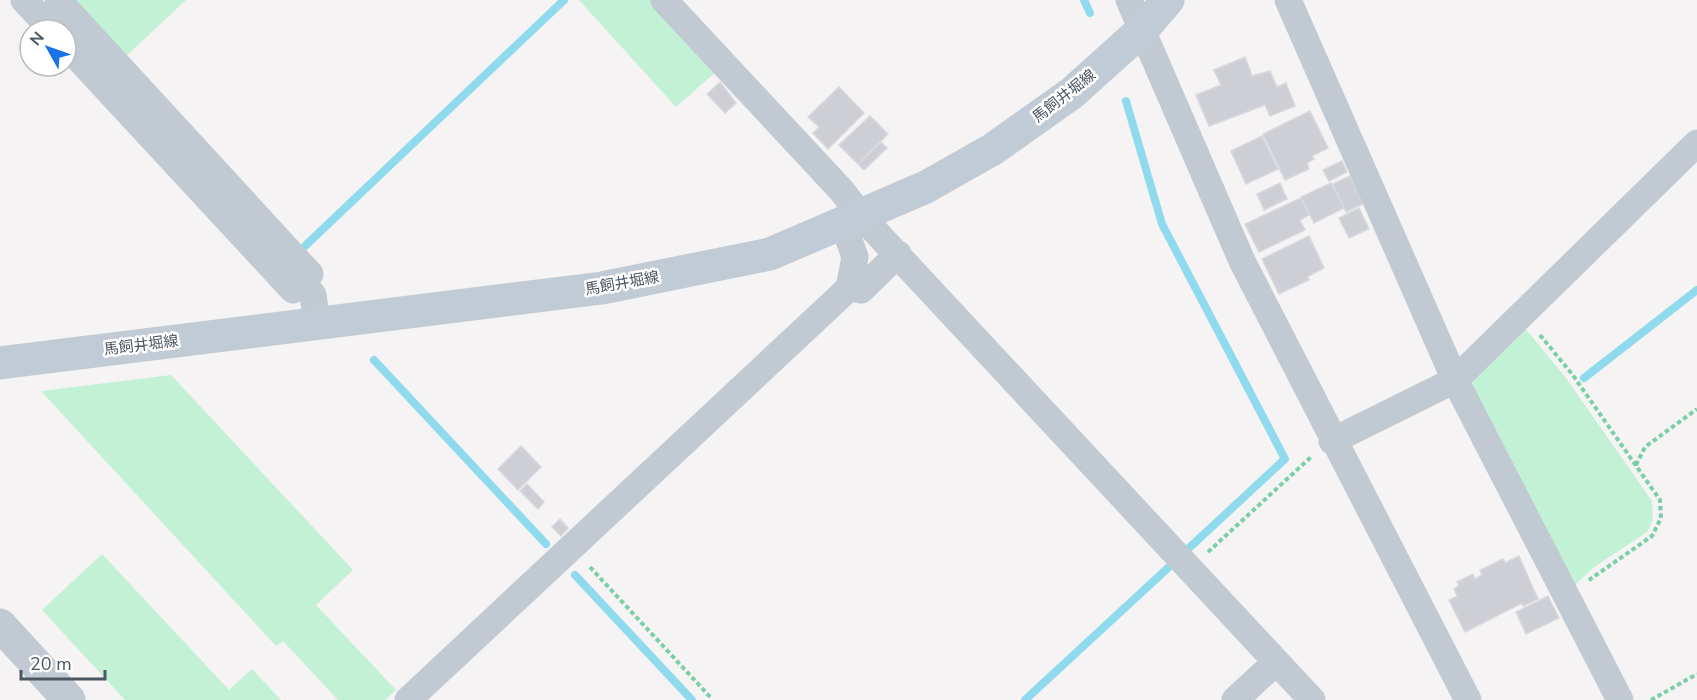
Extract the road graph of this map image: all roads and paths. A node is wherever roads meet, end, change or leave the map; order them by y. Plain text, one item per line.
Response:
1 (24, 0) edge
2 (58, 0) edge
3 (664, 0) edge
4 (1129, 0) edge
5 (1168, 0) edge
6 (1288, 0) edge
7 (41, 18) edge
8 (1142, 30) junction
9 (78, 58) edge
10 (1697, 143) edge
11 (852, 220) junction
12 (898, 254) junction
13 (302, 282) junction
14 (849, 288) junction
15 (1522, 314) junction
16 (317, 324) junction
17 (0, 363) edge
18 (1455, 380) junction
19 (1697, 409) edge
20 (1332, 440) junction
21 (1636, 465) junction
22 (571, 548) junction
23 (1190, 568) junction
24 (1568, 598) junction
25 (0, 626) edge
26 (1276, 662) junction
27 (1697, 674) edge
28 (712, 699) edge
29 (69, 700) edge
30 (408, 700) edge
31 (1235, 700) edge
32 (1312, 700) edge
33 (1468, 700) edge
34 (1620, 700) edge
35 (1651, 700) edge

1 - 7 street
2 - 13 street
3 - 11 street
4 - 8 street
5 - 8 main road, 馬飼井堀線
6 - 18 street
8 - 11 main road, 馬飼井堀線
8 - 20 street
9 - 13 street
10 - 15 street
11 - 12 street
11 - 14 street
11 - 16 main road, 馬飼井堀線
12 - 14 street
12 - 23 street
13 - 16 street
14 - 22 street
15 - 18 street
15 - 21 path
16 - 17 main road, 馬飼井堀線
18 - 20 street
18 - 24 street
19 - 21 path
20 - 23 path
20 - 33 street
21 - 24 path
22 - 28 path
22 - 30 street
23 - 26 street
24 - 34 street
25 - 29 street
26 - 31 street
26 - 32 street
27 - 35 path

